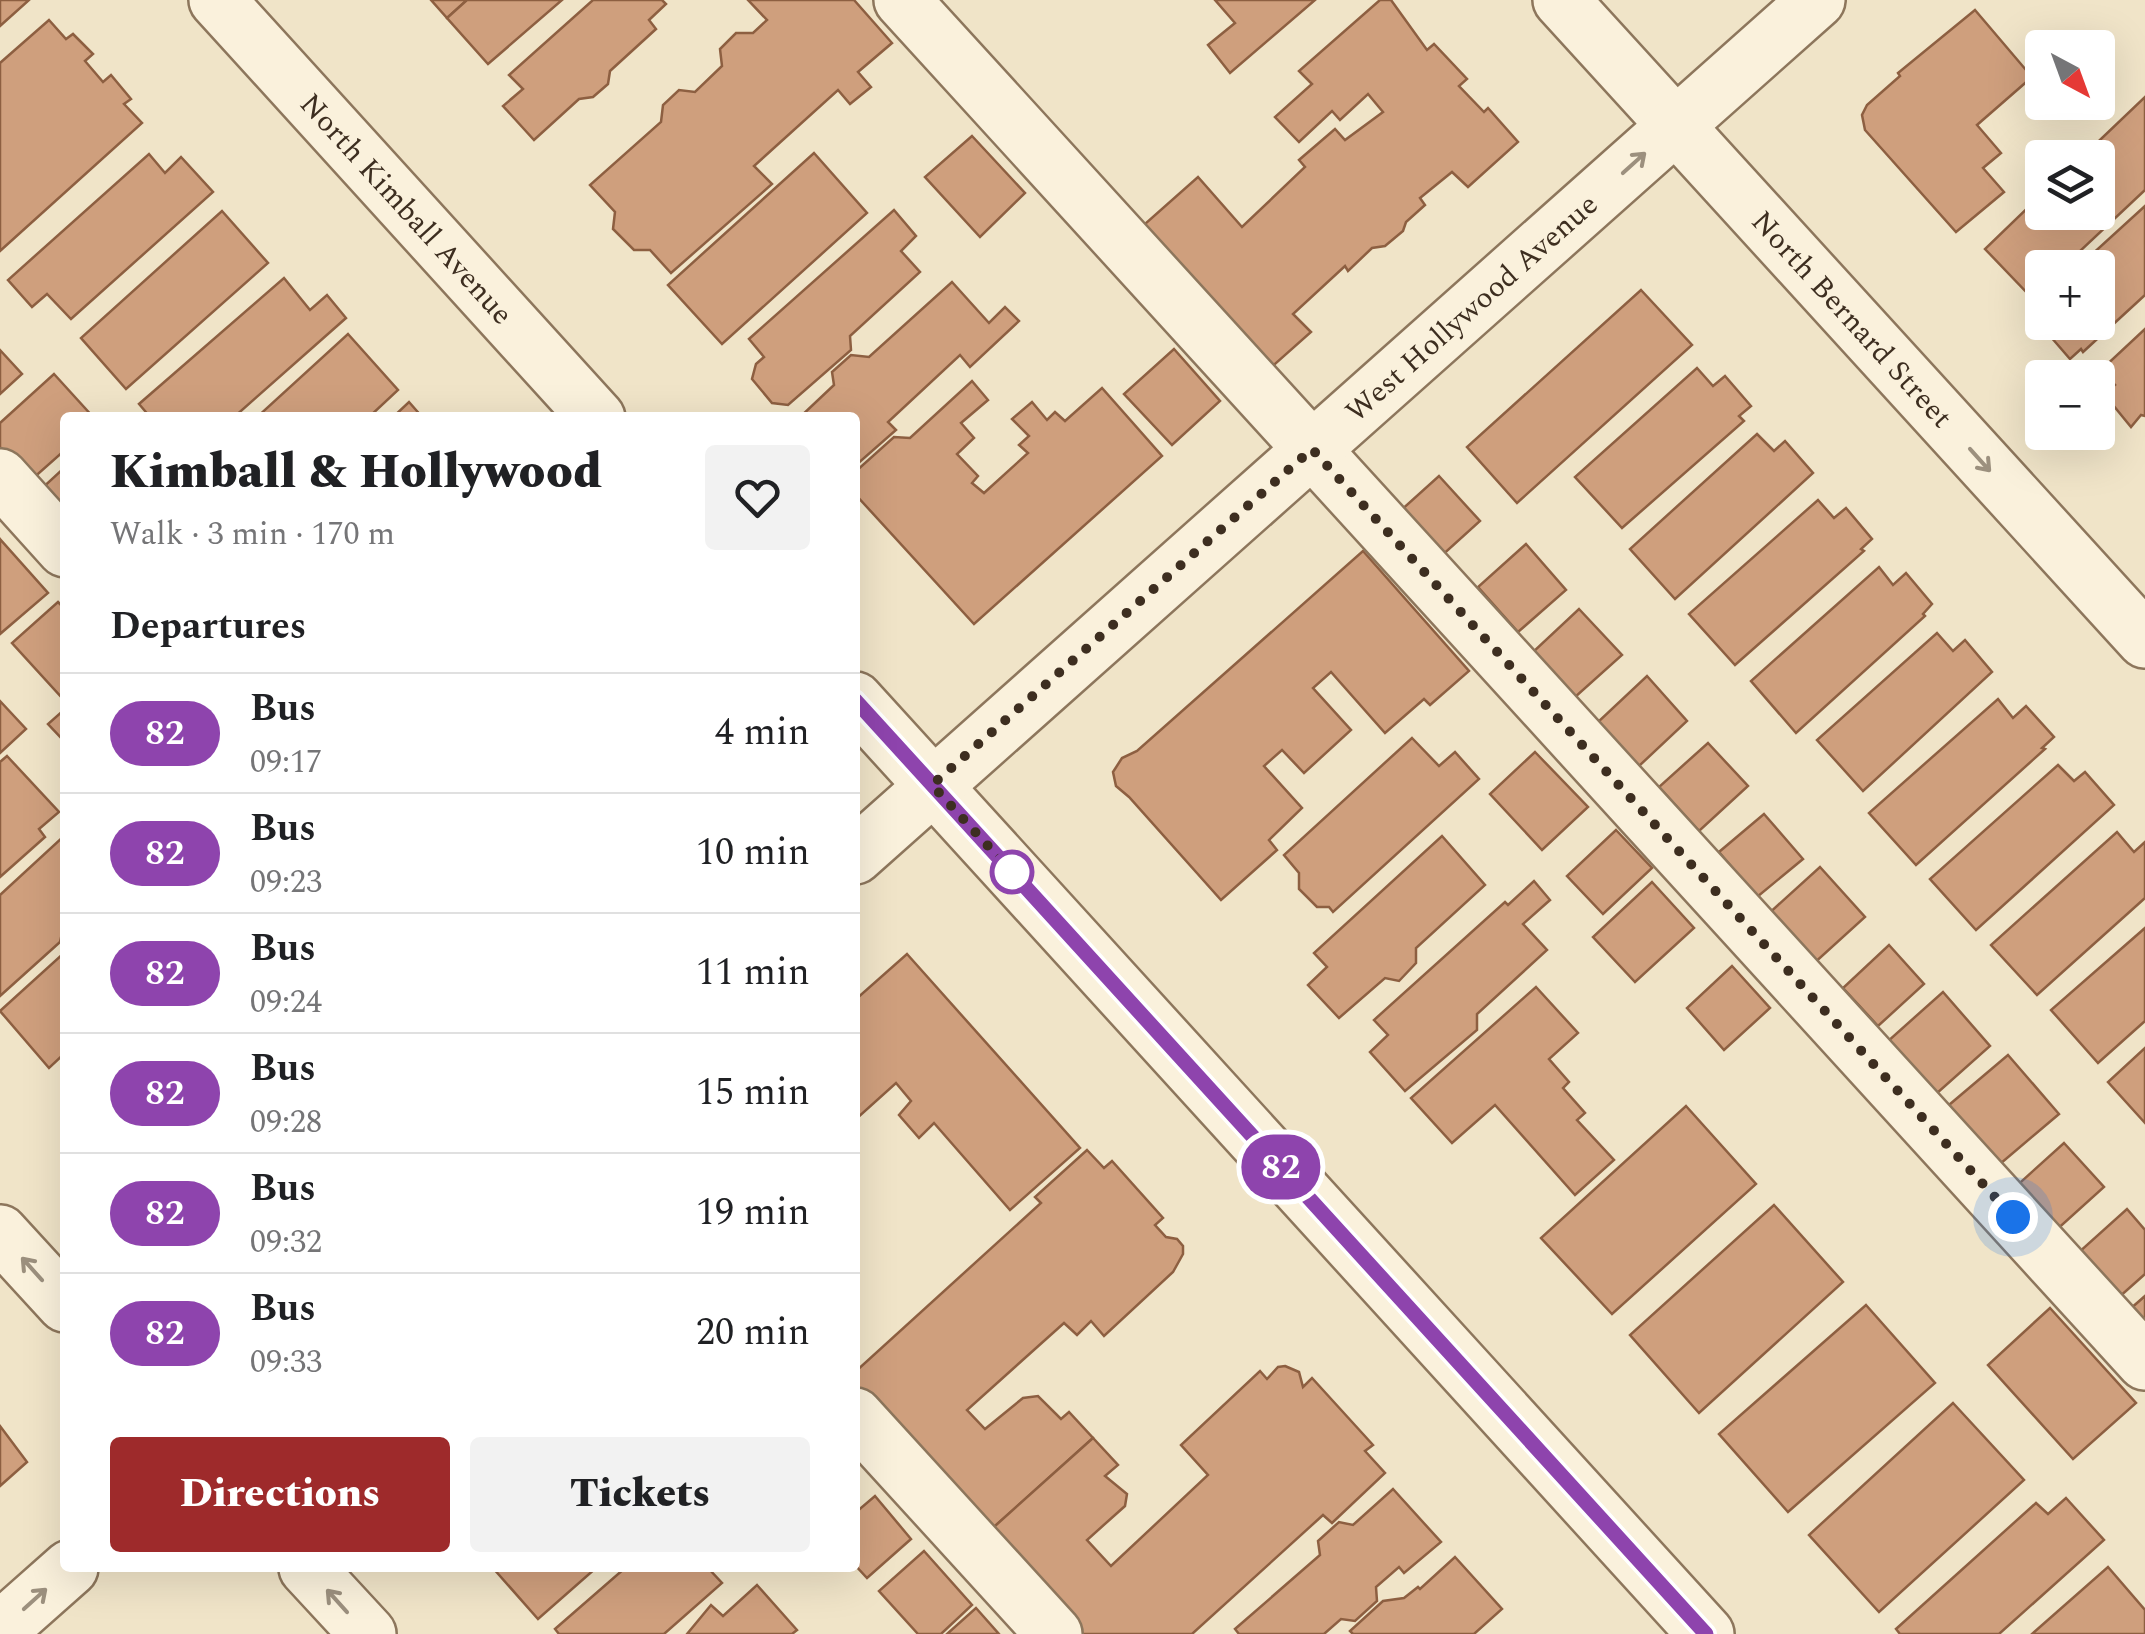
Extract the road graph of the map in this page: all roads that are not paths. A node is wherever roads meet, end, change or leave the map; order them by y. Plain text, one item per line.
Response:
1 (217, 0) edge
2 (902, 0) edge
3 (1560, 0) edge
4 (1816, 0) edge
5 (1676, 126) junction
6 (593, 412) edge
7 (1312, 449) junction
8 (0, 478) edge
9 (60, 544) edge
10 (2145, 640) edge
11 (860, 706) edge
12 (932, 785) junction
13 (860, 851) edge
14 (0, 1233) edge
15 (60, 1299) edge
16 (2145, 1362) edge
17 (860, 1421) edge
18 (65, 1572) edge
19 (311, 1572) edge
20 (0, 1630) edge
21 (368, 1634) edge
22 (1054, 1634) edge
23 (1706, 1634) edge

1 - 6 street, North Kimball Avenue
2 - 7 street
3 - 5 street, North Bernard Street
4 - 5 street, West Hollywood Avenue
7 -> 5 street, West Hollywood Avenue
5 -> 10 street, North Bernard Street
7 - 12 street, West Hollywood Avenue
7 - 16 street
8 - 9 street
11 - 12 street
12 - 13 street, West Hollywood Avenue
12 - 23 street
15 -> 14 street
17 - 22 street
20 -> 18 street
21 -> 19 street

